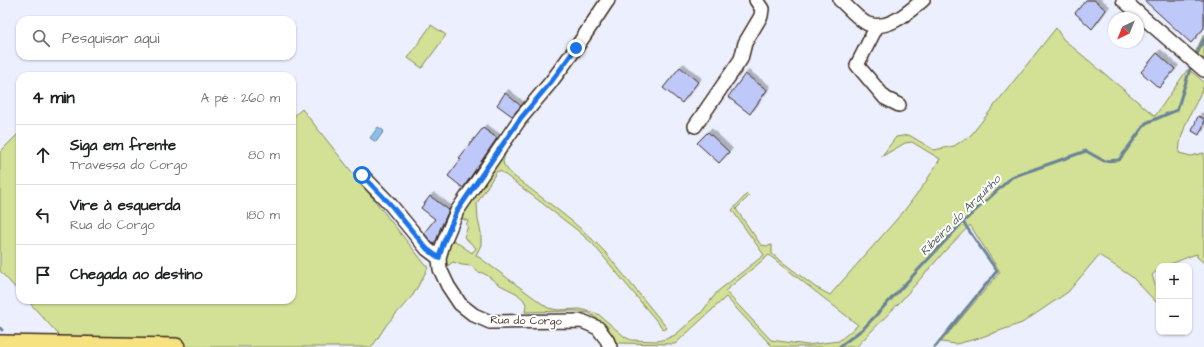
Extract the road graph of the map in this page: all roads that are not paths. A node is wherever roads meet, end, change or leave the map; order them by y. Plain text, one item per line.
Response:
1 (608, 0) edge
2 (756, 0) edge
3 (840, 0) edge
4 (922, 0) edge
5 (1123, 0) edge
6 (877, 26) junction
7 (1204, 70) edge
8 (898, 105) dead end
9 (695, 126) dead end
10 (362, 175) dead end
11 (439, 258) junction
12 (0, 344) edge
13 (176, 347) edge
14 (610, 347) edge

1 - 11 street
2 - 9 street
3 - 6 street
4 - 6 street
5 - 7 street
6 - 8 street
10 - 11 street
11 - 14 street, Rua do Corgo
12 - 13 main road

